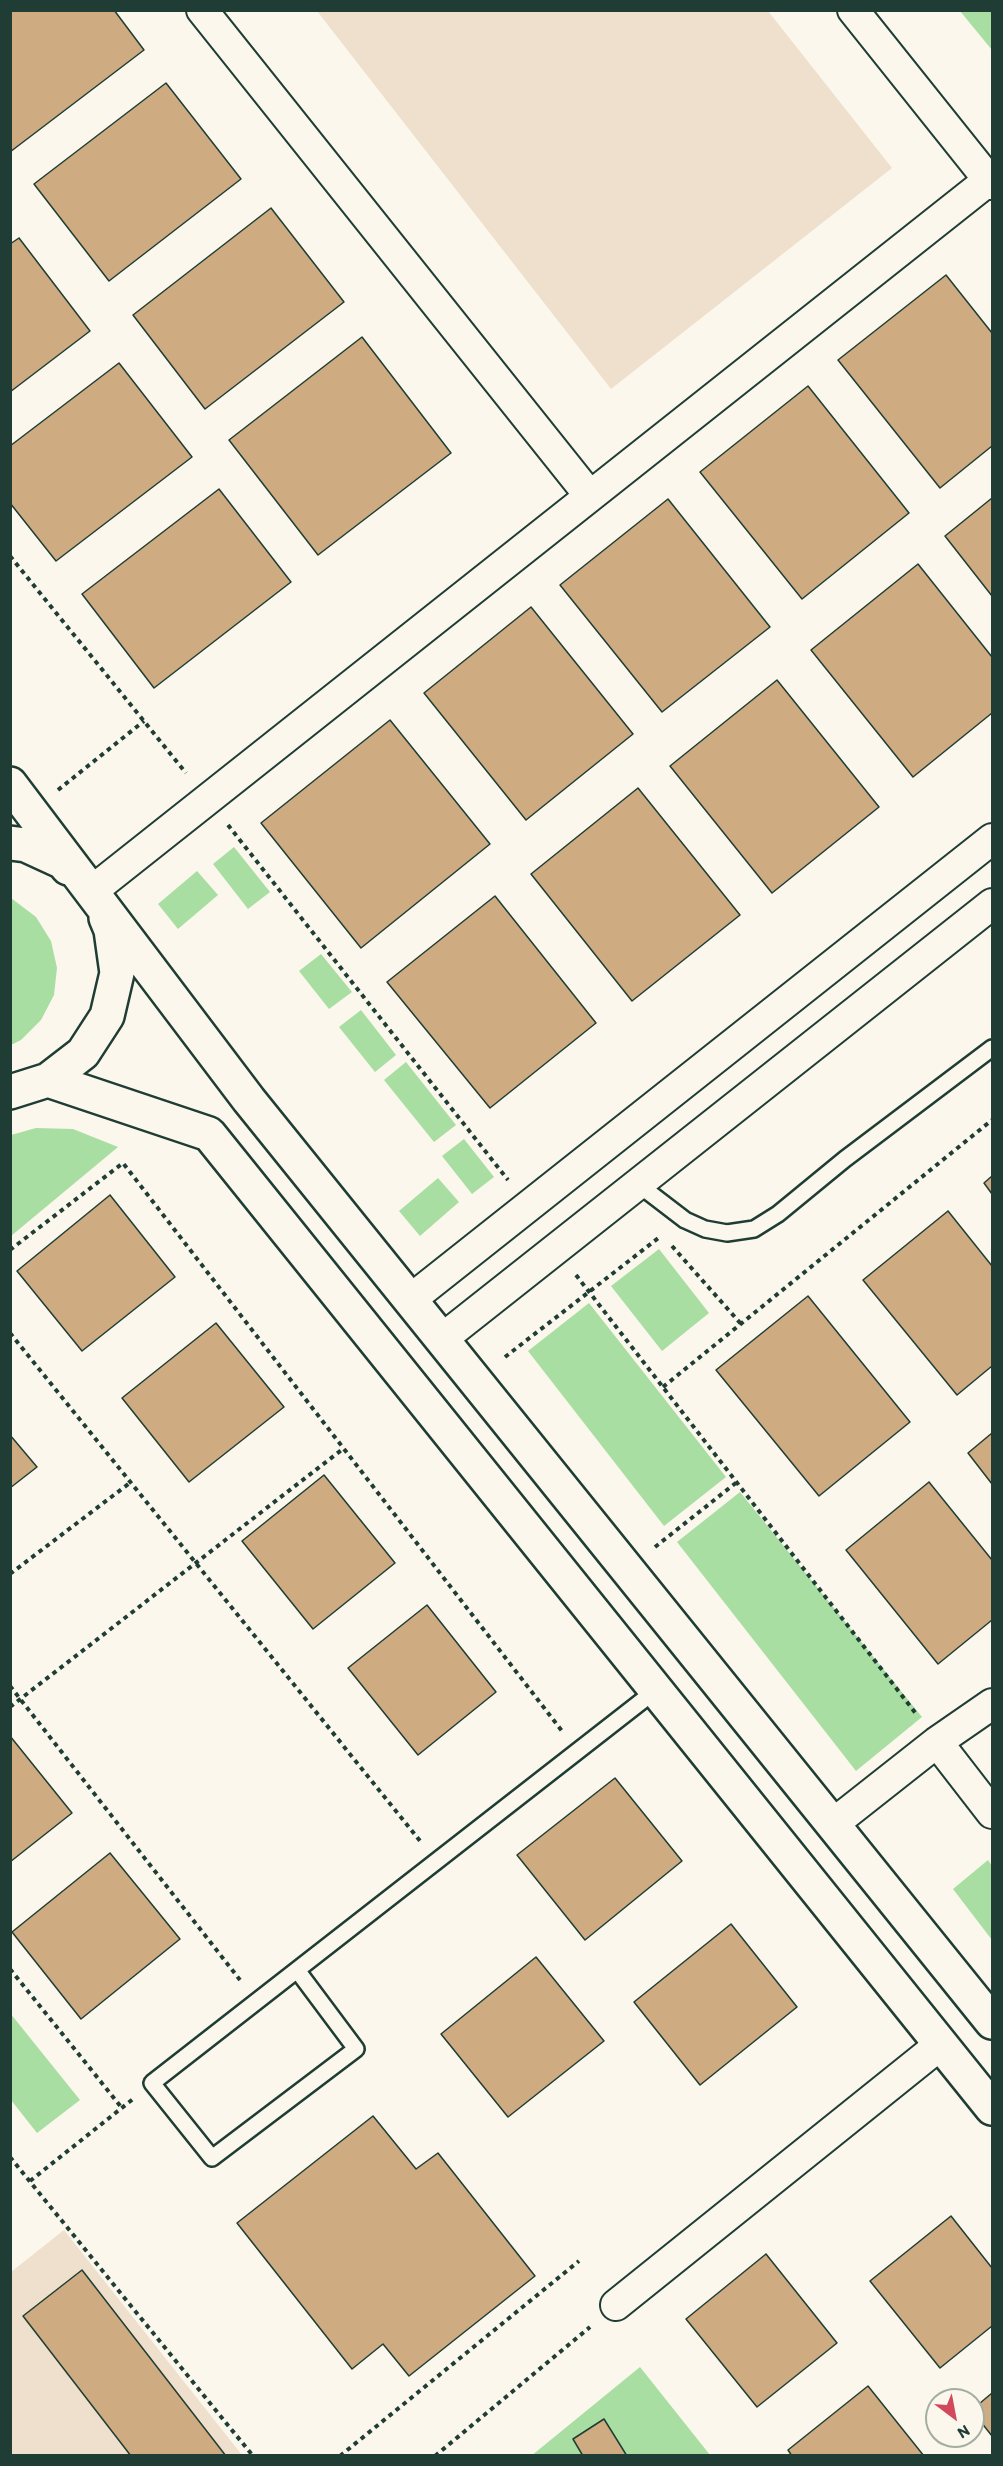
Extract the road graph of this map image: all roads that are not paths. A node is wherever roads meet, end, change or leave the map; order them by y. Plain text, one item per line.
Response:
1 (202, 10) edge
2 (853, 10) edge
3 (991, 182) edge
4 (590, 496) junction
5 (10, 784) edge
6 (993, 839) edge
7 (10, 843) edge
8 (92, 891) junction
9 (993, 904) edge
10 (993, 1048) edge
11 (48, 1080) junction
12 (10, 1092) edge
13 (638, 1184) junction
14 (410, 1300) junction
15 (442, 1339) junction
16 (656, 1690) junction
17 (993, 1704) edge
18 (937, 1742) junction
19 (993, 1813) edge
20 (833, 1824) junction
21 (297, 1970) junction
22 (993, 2022) edge
23 (941, 2044) junction
24 (993, 2108) edge
25 (616, 2306) road end

1 - 4 street
2 - 3 street
3 - 4 street
4 - 8 street
5 - 8 street
6 - 14 street
7 - 8 street
8 - 11 street
8 - 14 street
9 - 13 street
10 - 13 lane
11 - 12 street
11 - 16 street
13 - 15 street
14 - 15 street
15 - 20 street
16 - 21 lane
16 - 23 street
17 - 18 street
18 - 19 street
18 - 20 street
20 - 22 street
21 - 21 lane
23 - 24 street
23 - 25 street

